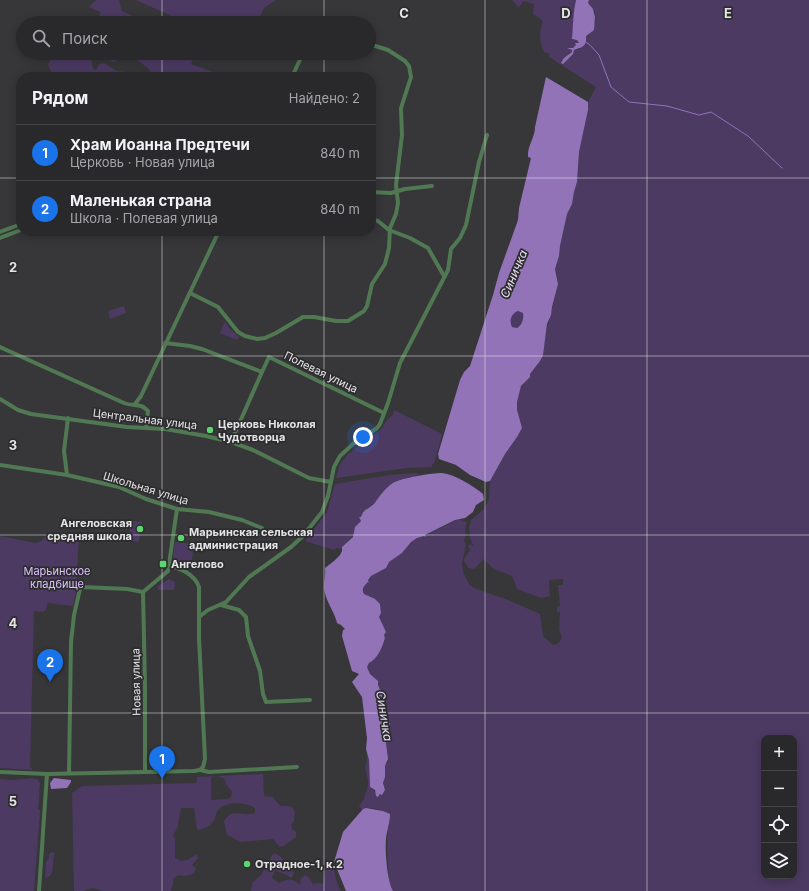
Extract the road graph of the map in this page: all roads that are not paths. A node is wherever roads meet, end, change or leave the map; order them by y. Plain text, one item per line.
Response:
1 (376, 46) edge
2 (300, 60) edge
3 (294, 72) edge
4 (487, 135) dead end
5 (432, 186) dead end
6 (396, 191) junction
7 (376, 192) edge
8 (376, 220) edge
9 (16, 226) edge
10 (389, 230) junction
11 (0, 232) edge
12 (16, 232) edge
13 (217, 236) edge
14 (0, 238) edge
15 (444, 276) junction
16 (190, 293) junction
17 (165, 343) junction
18 (0, 347) edge
19 (262, 372) junction
20 (0, 399) edge
21 (135, 404) junction
22 (384, 413) junction
23 (68, 418) junction
24 (146, 428) junction
25 (231, 442) junction
26 (0, 465) edge
27 (66, 475) junction
28 (331, 482) junction
29 (177, 509) junction
30 (262, 528) dead end
31 (170, 566) junction
32 (143, 592) junction
33 (221, 605) junction
34 (199, 617) junction
35 (310, 700) dead end
36 (297, 766) dead end
37 (200, 770) junction
38 (0, 772) edge
39 (145, 772) junction
40 (69, 773) junction
41 (47, 774) junction
42 (39, 891) edge

1 - 6 street
2 - 3 street
4 - 15 street
5 - 6 street
6 - 7 street
6 - 10 street
8 - 10 street
9 - 11 street
10 - 15 street
10 - 16 street
12 - 14 street
13 - 16 street
15 - 22 street
16 - 17 street
17 - 19 street
17 - 21 street
18 - 21 street
19 - 22 street, Полевая улица
19 - 25 street
20 - 23 street, Центральная улица
21 - 24 street
22 - 28 street
23 - 24 street, Центральная улица
23 - 27 street
24 - 25 street, Центральная улица
25 - 28 street, Центральная улица
26 - 27 street, Школьная улица
27 - 29 street, Школьная улица
28 - 33 street
29 - 30 street, Школьная улица
29 - 31 street
31 - 32 street
31 - 34 street
32 - 39 street, Новая улица
32 - 40 street
33 - 34 street
33 - 35 street
34 - 37 street
36 - 37 street
37 - 39 street
38 - 41 street
39 - 40 street
40 - 41 street
41 - 42 street

